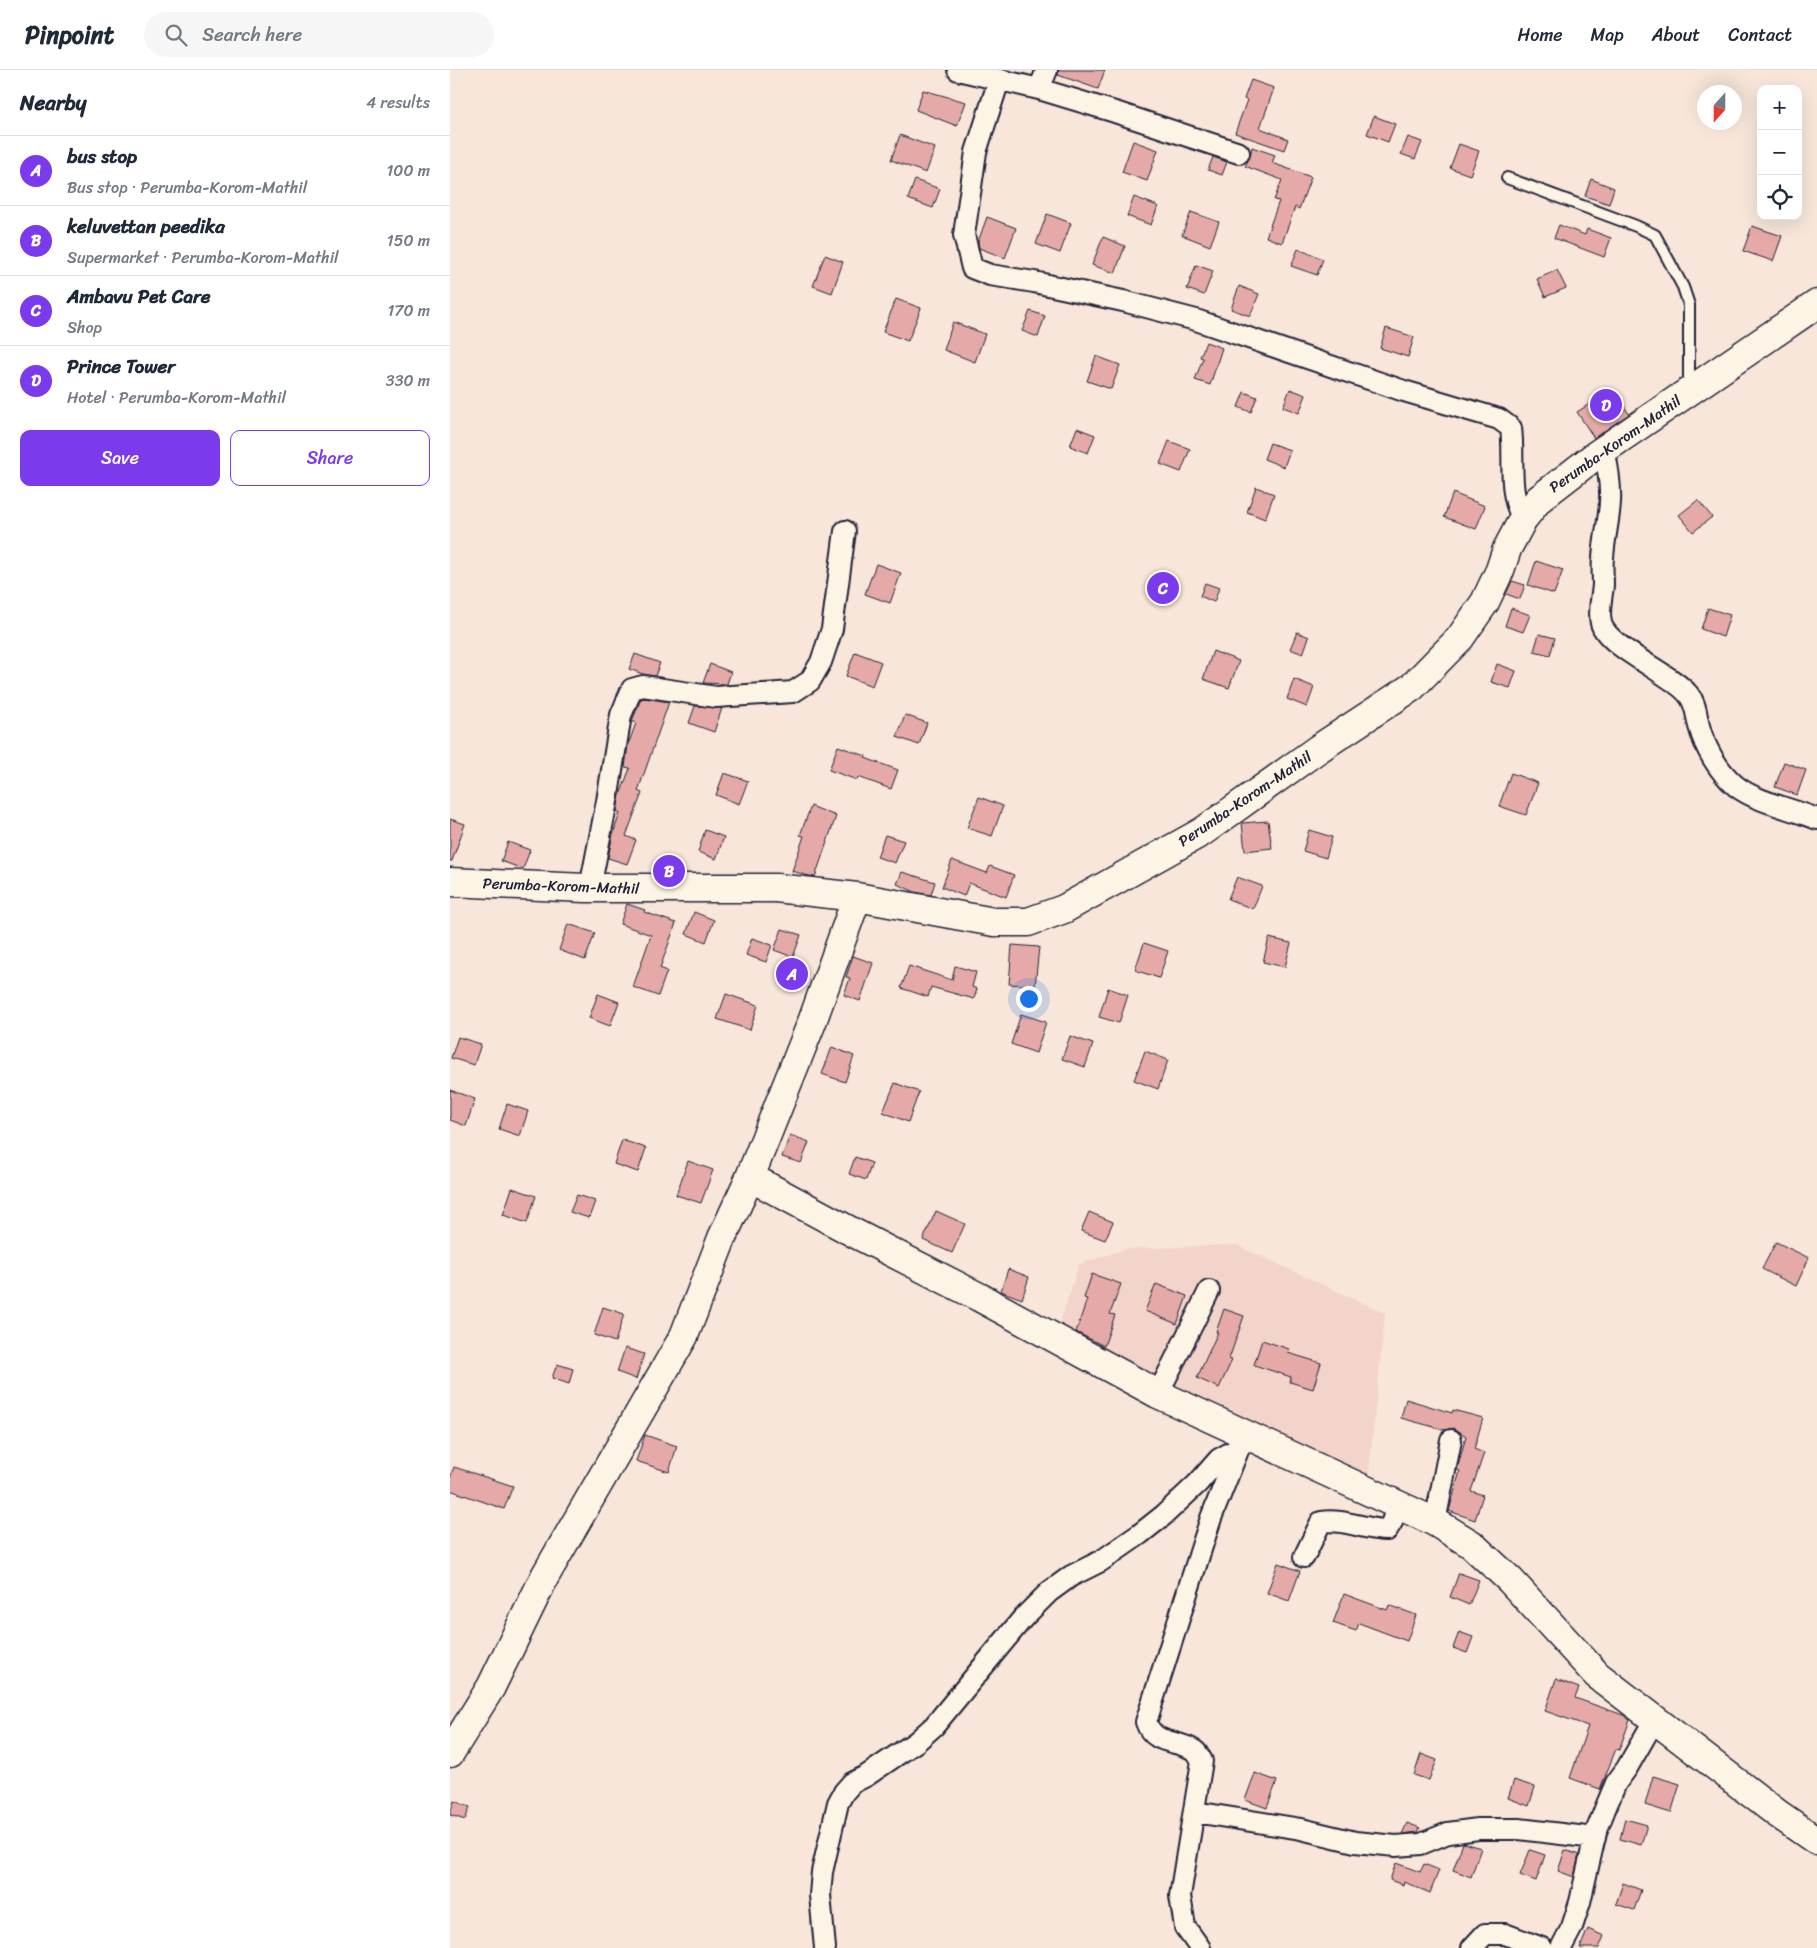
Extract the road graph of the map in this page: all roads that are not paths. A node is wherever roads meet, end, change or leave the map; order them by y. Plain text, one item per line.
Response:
1 (958, 70) edge
2 (1047, 70) edge
3 (999, 80) junction
4 (1039, 89) junction
5 (1239, 153) dead end
6 (1507, 178) dead end
7 (1814, 311) edge
8 (1689, 392) junction
9 (1604, 449) junction
10 (1523, 519) junction
11 (845, 531) dead end
12 (1817, 819) edge
13 (450, 882) edge
14 (590, 888) junction
15 (857, 897) junction
16 (750, 1177) junction
17 (1209, 1291) dead end
18 (1158, 1394) junction
19 (1451, 1440) dead end
20 (1242, 1441) junction
21 (1397, 1505) junction
22 (1435, 1522) junction
23 (1304, 1557) dead end
24 (1655, 1719) junction
25 (450, 1753) edge
26 (1195, 1812) junction
27 (1595, 1838) junction
28 (1817, 1841) edge
29 (825, 1948) edge
30 (1200, 1948) edge
31 (1472, 1948) edge
32 (1542, 1948) edge
33 (1561, 1948) edge

1 - 3 street
2 - 4 street
3 - 4 street
3 - 10 street
4 - 5 street
6 - 8 lane
7 - 8 street, Perumba-Korom-Mathil
8 - 9 street, Perumba-Korom-Mathil
9 - 10 street, Perumba-Korom-Mathil
9 - 12 street
10 - 15 street, Perumba-Korom-Mathil
11 - 14 street
13 - 14 street, Perumba-Korom-Mathil
14 - 15 street, Perumba-Korom-Mathil
15 - 16 street
16 - 18 street
16 - 25 street
17 - 18 street
18 - 20 street
19 - 22 street
20 - 21 street
20 - 26 street
20 - 29 street
21 - 22 street
21 - 23 street
22 - 24 street
24 - 27 street
24 - 28 street
26 - 27 street
26 - 30 street
27 - 33 street
31 - 32 street

